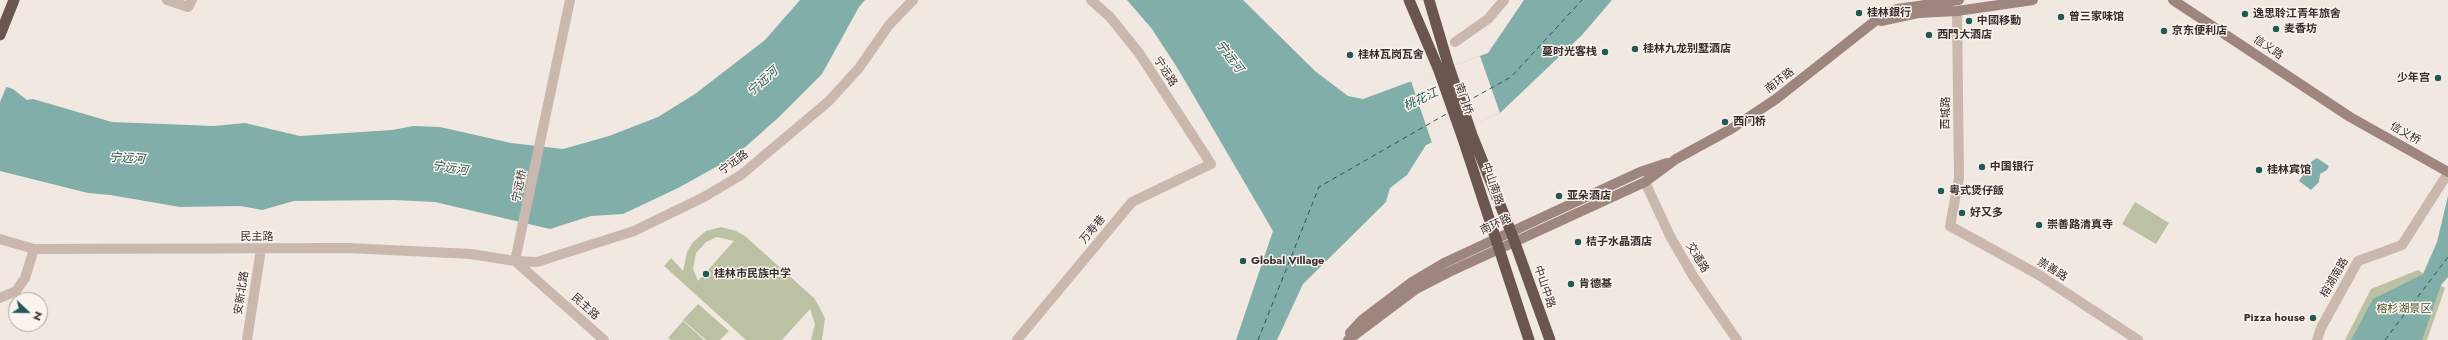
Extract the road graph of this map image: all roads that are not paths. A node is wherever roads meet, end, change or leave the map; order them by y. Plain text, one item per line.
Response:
1 (14, 0) edge
2 (167, 0) edge
3 (192, 0) edge
4 (570, 0) edge
5 (913, 0) edge
6 (1091, 0) edge
7 (1409, 0) edge
8 (1429, 0) edge
9 (1504, 0) edge
10 (1959, 0) edge
11 (2033, 0) edge
12 (2173, 0) edge
13 (1956, 4) edge
14 (0, 35) edge
15 (1454, 42) dead end
16 (1443, 66) junction
17 (2350, 117) joint
18 (1468, 137) junction
19 (1676, 160) junction
20 (1211, 164) joint
21 (2448, 172) edge
22 (1645, 182) junction
23 (1950, 226) joint
24 (1511, 232) junction
25 (0, 239) edge
26 (1515, 243) junction
27 (1498, 244) junction
28 (34, 249) junction
29 (261, 249) junction
30 (515, 261) junction
31 (0, 298) edge
32 (247, 340) edge
33 (594, 340) edge
34 (604, 340) edge
35 (1017, 340) edge
36 (1343, 340) edge
37 (1348, 340) edge
38 (1529, 340) edge
39 (1550, 340) edge
40 (1737, 340) edge
41 (2138, 340) edge
42 (2317, 340) edge

1 - 14 highway
2 - 3 street
4 - 30 street, 宁远桥
5 - 30 street, 宁远路
6 - 20 street, 宁远路
7 - 16 highway
8 - 16 highway
9 - 15 street
10 - 13 main road
11 - 13 main road
12 - 17 main road, 信义路
13 - 19 main road, 南环路
13 - 23 street, 西城路
16 - 18 highway, 南门桥
17 - 21 main road, 信义桥
18 - 24 highway, 中山南路
18 - 27 highway, 中山南路
19 - 22 main road, 南环路
19 - 24 main road, 南环路
20 - 35 street, 万寿巷
21 - 42 street, 榕湖南路
22 - 26 main road, 南环路
22 - 40 street, 交通路
23 - 41 street, 崇善路
24 - 26 highway, 中山南路
24 - 27 main road, 南环路
25 - 28 street, 民主路
26 - 27 main road, 南环路
26 - 39 highway, 中山中路
27 - 36 main road, 南环路
27 - 37 main road, 南环路
27 - 38 highway
28 - 29 street, 民主路
28 - 31 street
29 - 30 street, 民主路
29 - 32 street, 安新北路
30 - 33 street, 民主路
30 - 34 street, 民主路

